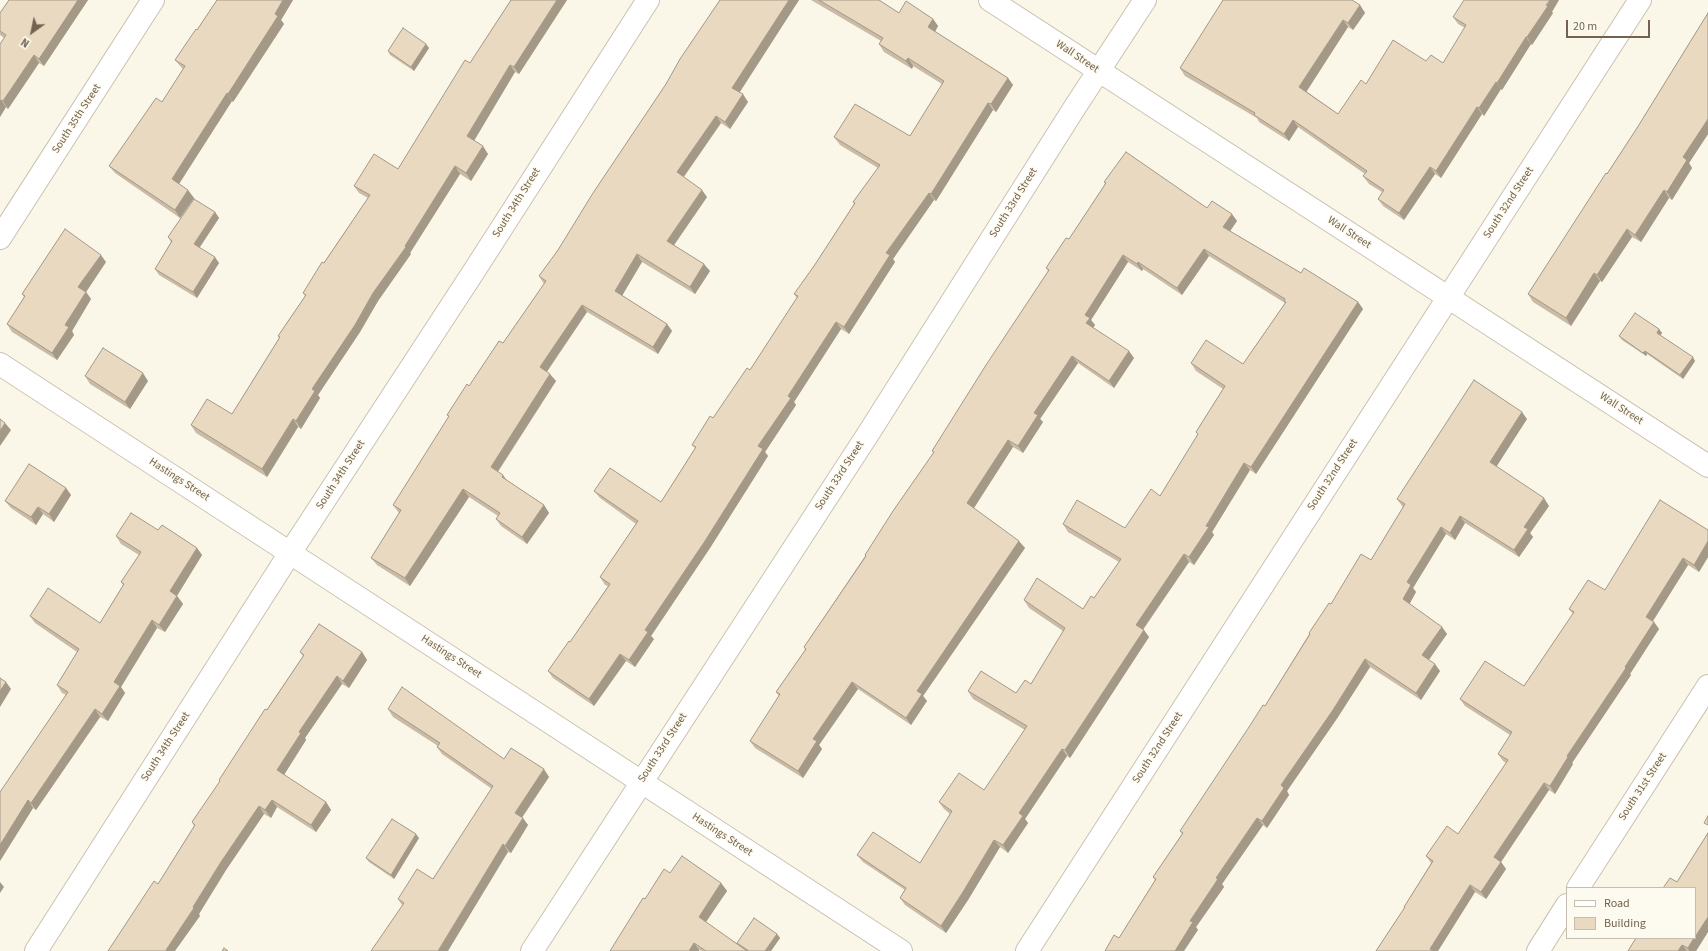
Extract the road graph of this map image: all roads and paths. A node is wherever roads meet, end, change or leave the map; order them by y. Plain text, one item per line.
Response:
1 (153, 0) edge
2 (648, 0) edge
3 (990, 0) edge
4 (1145, 0) edge
5 (1640, 0) edge
6 (1099, 72) junction
7 (0, 238) edge
8 (1448, 297) junction
9 (0, 364) edge
10 (1708, 466) edge
11 (290, 553) junction
12 (1708, 686) edge
13 (641, 782) junction
14 (1579, 887) edge
15 (1566, 907) edge
16 (36, 951) edge
17 (532, 951) edge
18 (901, 951) edge
19 (1027, 951) edge
20 (1538, 951) edge

1 - 7 street, South 35th Street
2 - 11 street, South 34th Street
3 - 6 street, Wall Street
4 - 6 street, South 33rd Street
5 - 8 street, South 32nd Street
6 - 8 street, Wall Street
6 - 13 street, South 33rd Street
8 - 10 street, Wall Street
8 - 19 street, South 32nd Street
9 - 11 street, Hastings Street
11 - 13 street, Hastings Street
11 - 16 street, South 34th Street
12 - 14 street, South 31st Street
13 - 17 street, South 33rd Street
13 - 18 street, Hastings Street
15 - 20 street

